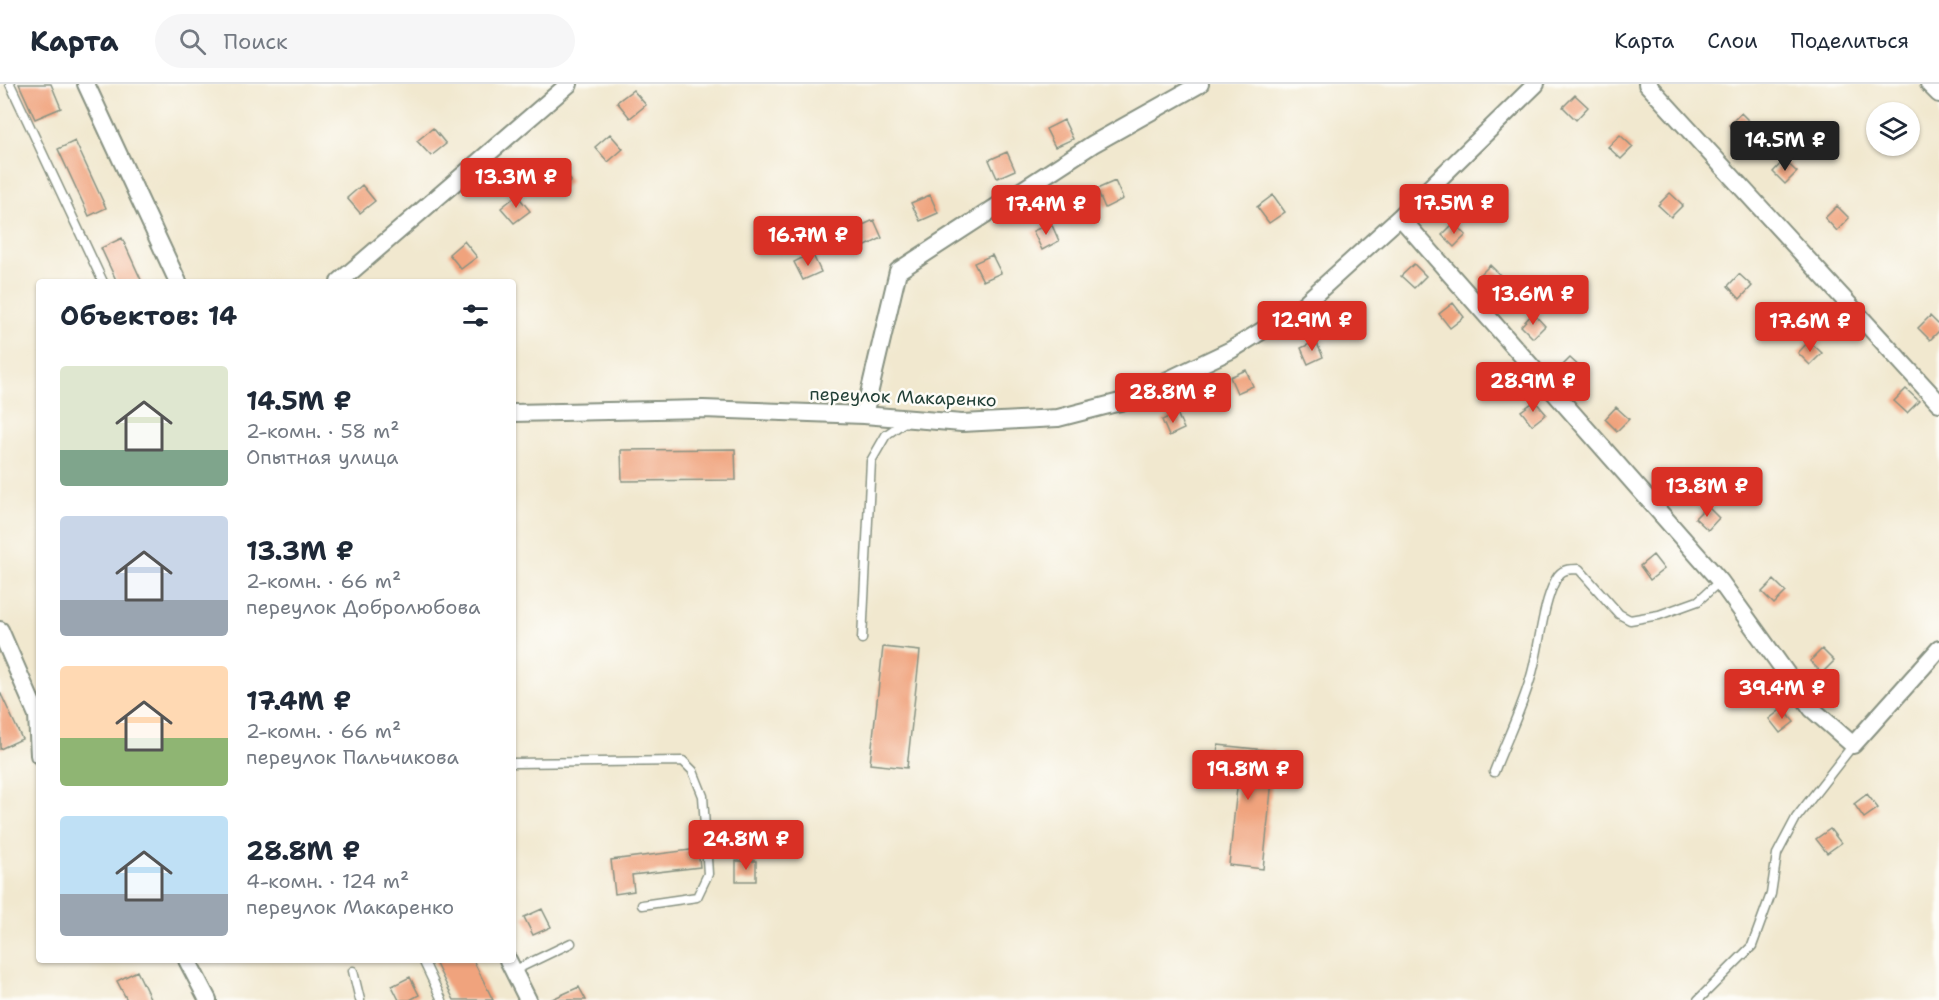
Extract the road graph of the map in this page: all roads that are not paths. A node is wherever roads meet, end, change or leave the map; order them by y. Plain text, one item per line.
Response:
1 (10, 84) edge
2 (86, 84) edge
3 (568, 84) edge
4 (1200, 84) edge
5 (1536, 84) edge
6 (1647, 84) edge
7 (1929, 84) edge
8 (1939, 94) edge
9 (1400, 217) junction
10 (102, 279) edge
11 (177, 279) edge
12 (342, 279) edge
13 (1939, 403) edge
14 (516, 413) edge
15 (864, 415) junction
16 (908, 419) junction
17 (1720, 581) junction
18 (0, 630) edge
19 (862, 639) dead end
20 (1939, 649) edge
21 (36, 713) edge
22 (1854, 745) junction
23 (516, 763) edge
24 (1494, 772) dead end
25 (642, 905) dead end
26 (571, 943) dead end
27 (189, 963) edge
28 (424, 963) edge
29 (511, 965) edge
30 (352, 971) dead end
31 (208, 1000) edge
32 (360, 1000) edge
33 (442, 1000) edge
34 (528, 1000) edge
35 (1698, 1000) edge

1 - 10 lane
2 - 11 street
3 - 12 street
4 - 15 street
5 - 9 street, переулок Макаренко
6 - 13 street
7 - 8 street
9 - 16 street, переулок Макаренко
9 - 17 street
14 - 15 street, переулок Макаренко
15 - 16 street, переулок Макаренко
16 - 19 lane
17 - 22 street
17 - 24 lane
18 - 21 street
20 - 22 street
22 - 35 lane
23 - 25 lane
26 - 29 lane
27 - 31 street
28 - 33 lane
29 - 34 street
30 - 32 lane

